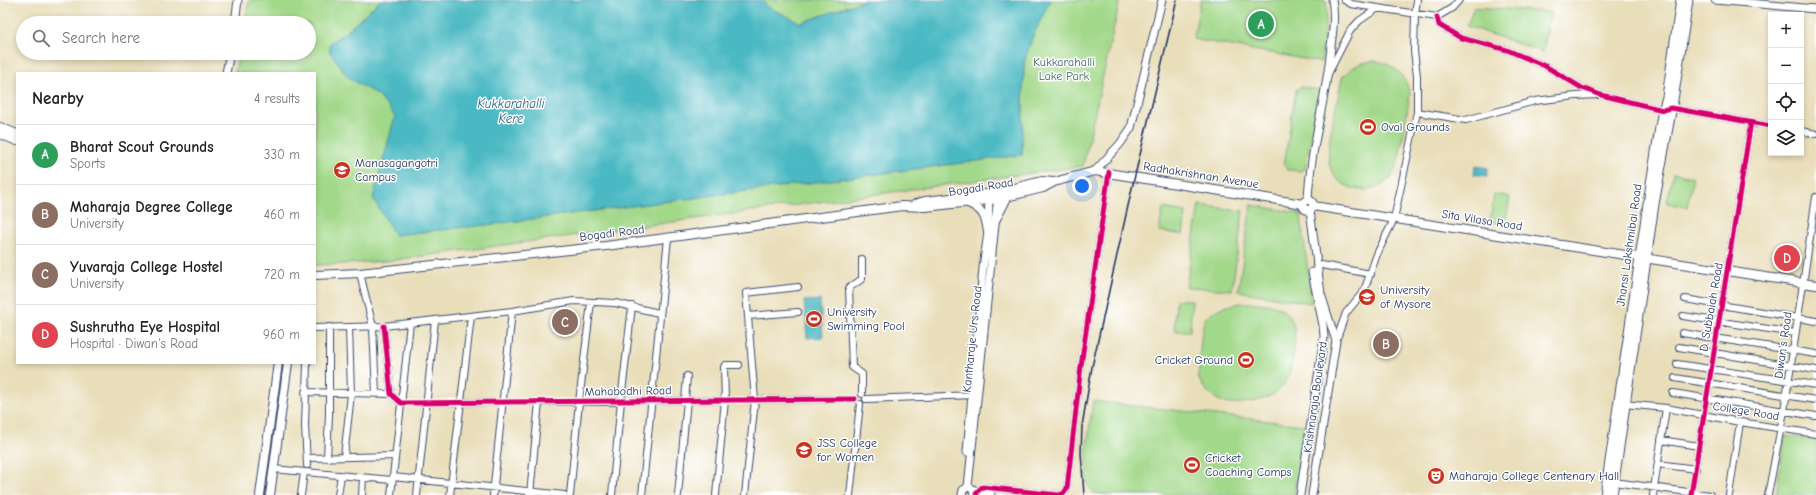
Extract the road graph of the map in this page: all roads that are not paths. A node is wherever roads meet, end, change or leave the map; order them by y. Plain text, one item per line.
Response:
1 (238, 0) edge
2 (1162, 0) edge
3 (1332, 0) edge
4 (1344, 0) edge
5 (1417, 0) edge
6 (1459, 0) edge
7 (1681, 0) edge
8 (1688, 0) edge
9 (1715, 0) edge
10 (1378, 8) junction
11 (1816, 9) edge
12 (1414, 14) junction
13 (236, 16) edge
14 (1437, 17) junction
15 (229, 60) edge
16 (226, 72) edge
17 (1329, 73) junction
18 (1601, 95) junction
19 (1667, 109) junction
20 (1417, 112) junction
21 (1751, 122) junction
22 (1768, 125) edge
23 (0, 127) edge
24 (1804, 132) edge
25 (0, 134) edge
26 (16, 134) edge
27 (1816, 134) edge
28 (16, 141) edge
29 (1095, 171) junction
30 (1109, 172) junction
31 (1054, 182) junction
32 (998, 196) junction
33 (1008, 196) junction
34 (989, 197) junction
35 (1816, 197) edge
36 (967, 203) junction
37 (910, 205) junction
38 (1308, 206) junction
39 (996, 219) junction
40 (1394, 219) junction
41 (988, 232) junction
42 (668, 238) junction
43 (1643, 258) junction
44 (862, 259) dead end
45 (1316, 264) junction
46 (1728, 271) junction
47 (316, 274) edge
48 (1371, 274) junction
49 (360, 275) junction
50 (316, 280) edge
51 (1803, 283) junction
52 (1816, 285) edge
53 (798, 287) dead end
54 (1685, 299) dead end
55 (591, 302) junction
56 (984, 303) junction
57 (632, 306) junction
58 (1721, 306) junction
59 (512, 311) junction
60 (798, 312) dead end
61 (659, 313) junction
62 (471, 316) junction
63 (748, 316) junction
64 (1682, 316) dead end
65 (1798, 318) junction
66 (436, 320) junction
67 (1719, 321) junction
68 (1816, 321) edge
69 (410, 323) junction
70 (384, 326) junction
71 (329, 327) junction
72 (348, 327) junction
73 (373, 327) junction
74 (316, 328) edge
75 (1682, 333) dead end
76 (1796, 333) junction
77 (1715, 338) junction
78 (1336, 341) junction
79 (1679, 347) dead end
80 (1793, 350) junction
81 (1713, 353) junction
82 (1816, 354) edge
83 (278, 364) edge
84 (288, 364) edge
85 (307, 364) edge
86 (1677, 364) dead end
87 (739, 365) dead end
88 (1791, 366) junction
89 (1711, 368) junction
90 (1816, 370) edge
91 (687, 376) dead end
92 (1675, 378) dead end
93 (1789, 381) junction
94 (1708, 383) junction
95 (1816, 385) edge
96 (305, 392) junction
97 (1673, 393) dead end
98 (329, 394) junction
99 (351, 394) junction
100 (376, 394) junction
101 (391, 394) junction
102 (975, 395) junction
103 (1786, 395) junction
104 (864, 396) junction
105 (1706, 398) junction
106 (855, 399) junction
107 (686, 400) junction
108 (725, 400) junction
109 (755, 400) junction
110 (1816, 400) edge
111 (621, 401) junction
112 (652, 401) junction
113 (502, 402) junction
114 (539, 402) junction
115 (579, 402) junction
116 (401, 403) junction
117 (427, 403) junction
118 (461, 403) junction
119 (860, 404) junction
120 (1624, 404) junction
121 (1666, 408) junction
122 (1784, 411) junction
123 (1703, 415) junction
124 (1816, 416) edge
125 (1740, 422) junction
126 (1781, 428) junction
127 (1816, 434) edge
128 (1661, 440) junction
129 (1699, 446) junction
130 (395, 456) junction
131 (344, 457) junction
132 (307, 458) junction
133 (327, 458) junction
134 (1658, 464) junction
135 (307, 465) dead end
136 (273, 469) junction
137 (1696, 469) junction
138 (304, 472) junction
139 (341, 475) junction
140 (363, 478) junction
141 (392, 479) junction
142 (419, 480) junction
143 (1614, 482) junction
144 (451, 484) junction
145 (494, 488) junction
146 (1654, 488) junction
147 (965, 490) edge
148 (530, 493) edge
149 (975, 494) edge
150 (1691, 494) edge
151 (260, 495) edge
152 (270, 495) edge
153 (301, 495) edge
154 (338, 495) edge
155 (362, 495) edge
156 (391, 495) edge
157 (417, 495) edge
158 (450, 495) edge
159 (493, 495) edge
160 (564, 495) edge
161 (570, 495) edge
162 (612, 495) edge
163 (642, 495) edge
164 (678, 495) edge
165 (716, 495) edge
166 (746, 495) edge
167 (850, 495) edge
168 (991, 495) edge
169 (1300, 495) edge
170 (1312, 495) edge
171 (1605, 495) edge
172 (1612, 495) edge
173 (1653, 495) edge
174 (1710, 495) edge
175 (1729, 495) edge
176 (1768, 495) edge

1 - 13 street
2 - 29 street
3 - 17 street
4 - 10 street
5 - 12 street
6 - 14 street
7 - 19 main road, Jhansi Lakshmibai Road
8 - 19 main road, Jhansi Lakshmibai Road
9 - 11 street
10 - 12 street
10 - 17 street
12 - 14 street
12 - 20 street
14 - 18 street
15 - 16 street
17 - 38 street
18 - 19 street
18 - 20 street
19 - 21 street
19 - 43 main road, Jhansi Lakshmibai Road
20 - 40 street
21 - 22 street
21 - 46 street, D. Subbaiah Road
23 - 26 main road
24 - 27 street
25 - 28 main road
29 - 30 main road, Radhakrishnan Avenue
29 - 31 main road, Bogadi Road
30 - 38 main road, Radhakrishnan Avenue
30 - 149 street
31 - 32 main road, Bogadi Road
31 - 33 main road, Bogadi Road
32 - 33 main road, Bogadi Road
32 - 34 main road, Bogadi Road
32 - 39 street, Kantharaje Urs Road
33 - 39 main road
34 - 36 main road, Bogadi Road
34 - 37 main road, Bogadi Road
34 - 41 street, Kantharaje Urs Road
35 - 51 street, Diwan's Road
36 - 37 main road, Bogadi Road
36 - 41 main road
37 - 42 main road, Bogadi Road
38 - 40 main road, Sita Vilasa Road
38 - 45 street, Krishnaraja Boulevard
38 - 169 street, Krishnaraja Boulevard
39 - 56 street, Kantharaje Urs Road
40 - 43 main road, Sita Vilasa Road
40 - 48 street
41 - 56 street, Kantharaje Urs Road
42 - 49 main road, Bogadi Road
42 - 61 street
43 - 46 main road, Sita Vilasa Road
43 - 120 main road, Jhansi Lakshmibai Road
43 - 171 main road, Jhansi Lakshmibai Road
44 - 104 street
45 - 48 street
45 - 78 street, Krishnaraja Boulevard
46 - 51 main road, Sita Vilasa Road
46 - 58 street, D. Subbaiah Road
47 - 49 main road, Bogadi Road
48 - 78 street
49 - 50 main road
49 - 73 street
51 - 52 main road, Sita Vilasa Road
51 - 65 street, Diwan's Road
53 - 63 street
54 - 58 street
55 - 57 street
55 - 59 street
55 - 115 street
56 - 102 street, Kantharaje Urs Road
57 - 61 street
57 - 111 street
58 - 65 street
58 - 67 street, D. Subbaiah Road
59 - 62 street
59 - 113 street
60 - 63 street
61 - 112 street
62 - 66 street
62 - 118 street
63 - 109 street
64 - 67 street
65 - 68 street
65 - 76 street, Diwan's Road
66 - 69 street
66 - 117 street
67 - 76 street
67 - 77 street, D. Subbaiah Road
69 - 70 street
69 - 116 street
70 - 73 street
70 - 101 street
71 - 72 street
71 - 74 street
71 - 98 street
72 - 73 street
72 - 99 street
73 - 100 street
75 - 77 street
76 - 80 street, Diwan's Road
77 - 80 street
77 - 81 street, D. Subbaiah Road
78 - 170 street, Krishnaraja Boulevard
79 - 81 street
80 - 82 street
80 - 88 street, Diwan's Road
81 - 88 street
81 - 89 street, D. Subbaiah Road
83 - 151 main road
84 - 136 main road
85 - 96 street
86 - 89 street
87 - 108 street
88 - 90 street
88 - 93 street, Diwan's Road
89 - 93 street
89 - 94 street, D. Subbaiah Road
91 - 107 street
92 - 94 street
93 - 95 street
93 - 103 street, Diwan's Road
94 - 103 street
94 - 105 street, D. Subbaiah Road
96 - 98 street
96 - 132 street
97 - 105 street
98 - 99 street
98 - 133 street
99 - 100 street
99 - 131 street
100 - 101 street
101 - 116 street
102 - 104 street
102 - 147 street, Kantharaje Urs Road
103 - 110 street
103 - 122 street, Diwan's Road
104 - 106 street
104 - 119 street
105 - 122 street
105 - 123 street, D. Subbaiah Road
106 - 109 street, Mahabodhi Road
106 - 119 street
107 - 108 street, Mahabodhi Road
107 - 112 street, Mahabodhi Road
107 - 164 street
108 - 109 street, Mahabodhi Road
108 - 165 street
109 - 166 street
111 - 112 street, Mahabodhi Road
111 - 115 street, Mahabodhi Road
111 - 162 street
112 - 163 street
113 - 114 street, Mahabodhi Road
113 - 118 street, Mahabodhi Road
113 - 145 street
114 - 115 street, Mahabodhi Road
114 - 148 street
115 - 161 street
116 - 117 street, Mahabodhi Road
116 - 130 street
117 - 118 street, Mahabodhi Road
117 - 142 street
118 - 144 street
119 - 167 street
120 - 121 street, College Road
120 - 143 main road, Jhansi Lakshmibai Road
121 - 123 street, College Road
121 - 128 street
122 - 124 street
122 - 126 street, Diwan's Road
123 - 125 street, College Road
123 - 129 street, D. Subbaiah Road
125 - 126 street, College Road
125 - 175 street
126 - 127 street, College Road
126 - 176 street, Diwan's Road
128 - 129 street
128 - 134 street
129 - 137 street, D. Subbaiah Road
130 - 131 street
130 - 141 street
131 - 133 street
132 - 133 street
132 - 135 street
134 - 137 street
134 - 146 street
136 - 138 street
136 - 152 main road
137 - 150 street, D. Subbaiah Road
138 - 139 street
138 - 153 street
139 - 140 street
139 - 154 street
140 - 141 street
140 - 155 street
141 - 142 street
141 - 156 street
142 - 144 street
142 - 157 street
143 - 146 street
143 - 172 main road, Jhansi Lakshmibai Road
144 - 145 street
144 - 158 street
145 - 148 street
145 - 159 street
146 - 150 street
146 - 173 street
147 - 149 street
148 - 160 street
149 - 168 street
150 - 174 street

